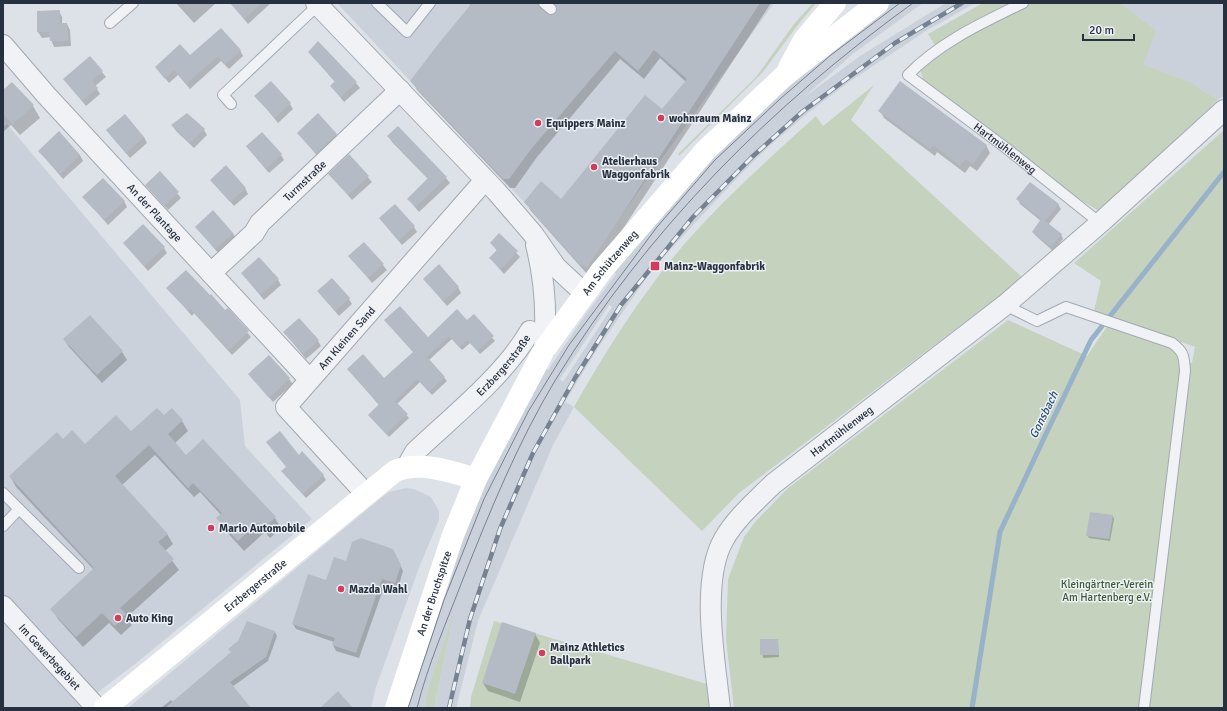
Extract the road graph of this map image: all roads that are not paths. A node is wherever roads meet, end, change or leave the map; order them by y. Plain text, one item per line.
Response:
1 (133, 3) edge
2 (377, 3) edge
3 (430, 3) edge
4 (835, 3) edge
5 (878, 3) edge
6 (1023, 3) edge
7 (317, 4) edge
8 (110, 23) dead end
9 (3, 44) edge
10 (784, 76) junction
11 (400, 90) junction
12 (231, 104) dead end
13 (1224, 110) edge
14 (485, 180) junction
15 (1100, 223) junction
16 (533, 234) junction
17 (210, 273) junction
18 (584, 293) junction
19 (1005, 305) junction
20 (530, 331) dead end
21 (544, 350) junction
22 (309, 379) junction
23 (407, 466) junction
24 (476, 479) junction
25 (3, 493) edge
26 (366, 494) junction
27 (19, 509) junction
28 (3, 526) edge
29 (79, 568) dead end
30 (3, 606) edge
31 (97, 708) edge
32 (105, 708) edge
33 (396, 708) edge
34 (720, 708) edge
35 (1144, 708) edge

1 - 8 lane
2 - 3 lane
4 - 10 main road, Am Schützenweg
5 - 10 main road, Am Schützenweg
6 - 15 lane, Hartmühlenweg
7 - 11 street
7 - 12 lane
9 - 17 street, An der Plantage
10 - 18 main road, Am Schützenweg
11 - 14 street
11 - 17 street, Turmstraße
13 - 15 street, Hartmühlenweg
14 - 16 street
14 - 22 street, Am Kleinen Sand
15 - 19 street, Hartmühlenweg
16 - 18 street
16 - 21 street
17 - 22 street, An der Plantage
18 - 21 main road, Am Schützenweg
19 - 34 street, Hartmühlenweg
19 - 35 lane
20 - 23 street, Erzbergerstraße
21 - 24 main road, Am Schützenweg
22 - 26 street, Am Kleinen Sand
23 - 24 main road
23 - 26 main road, Erzbergerstraße
24 - 33 main road, An der Bruchspitze
25 - 27 lane
26 - 32 main road, Erzbergerstraße
27 - 28 lane
27 - 29 lane
30 - 31 street, Im Gewerbegebiet

